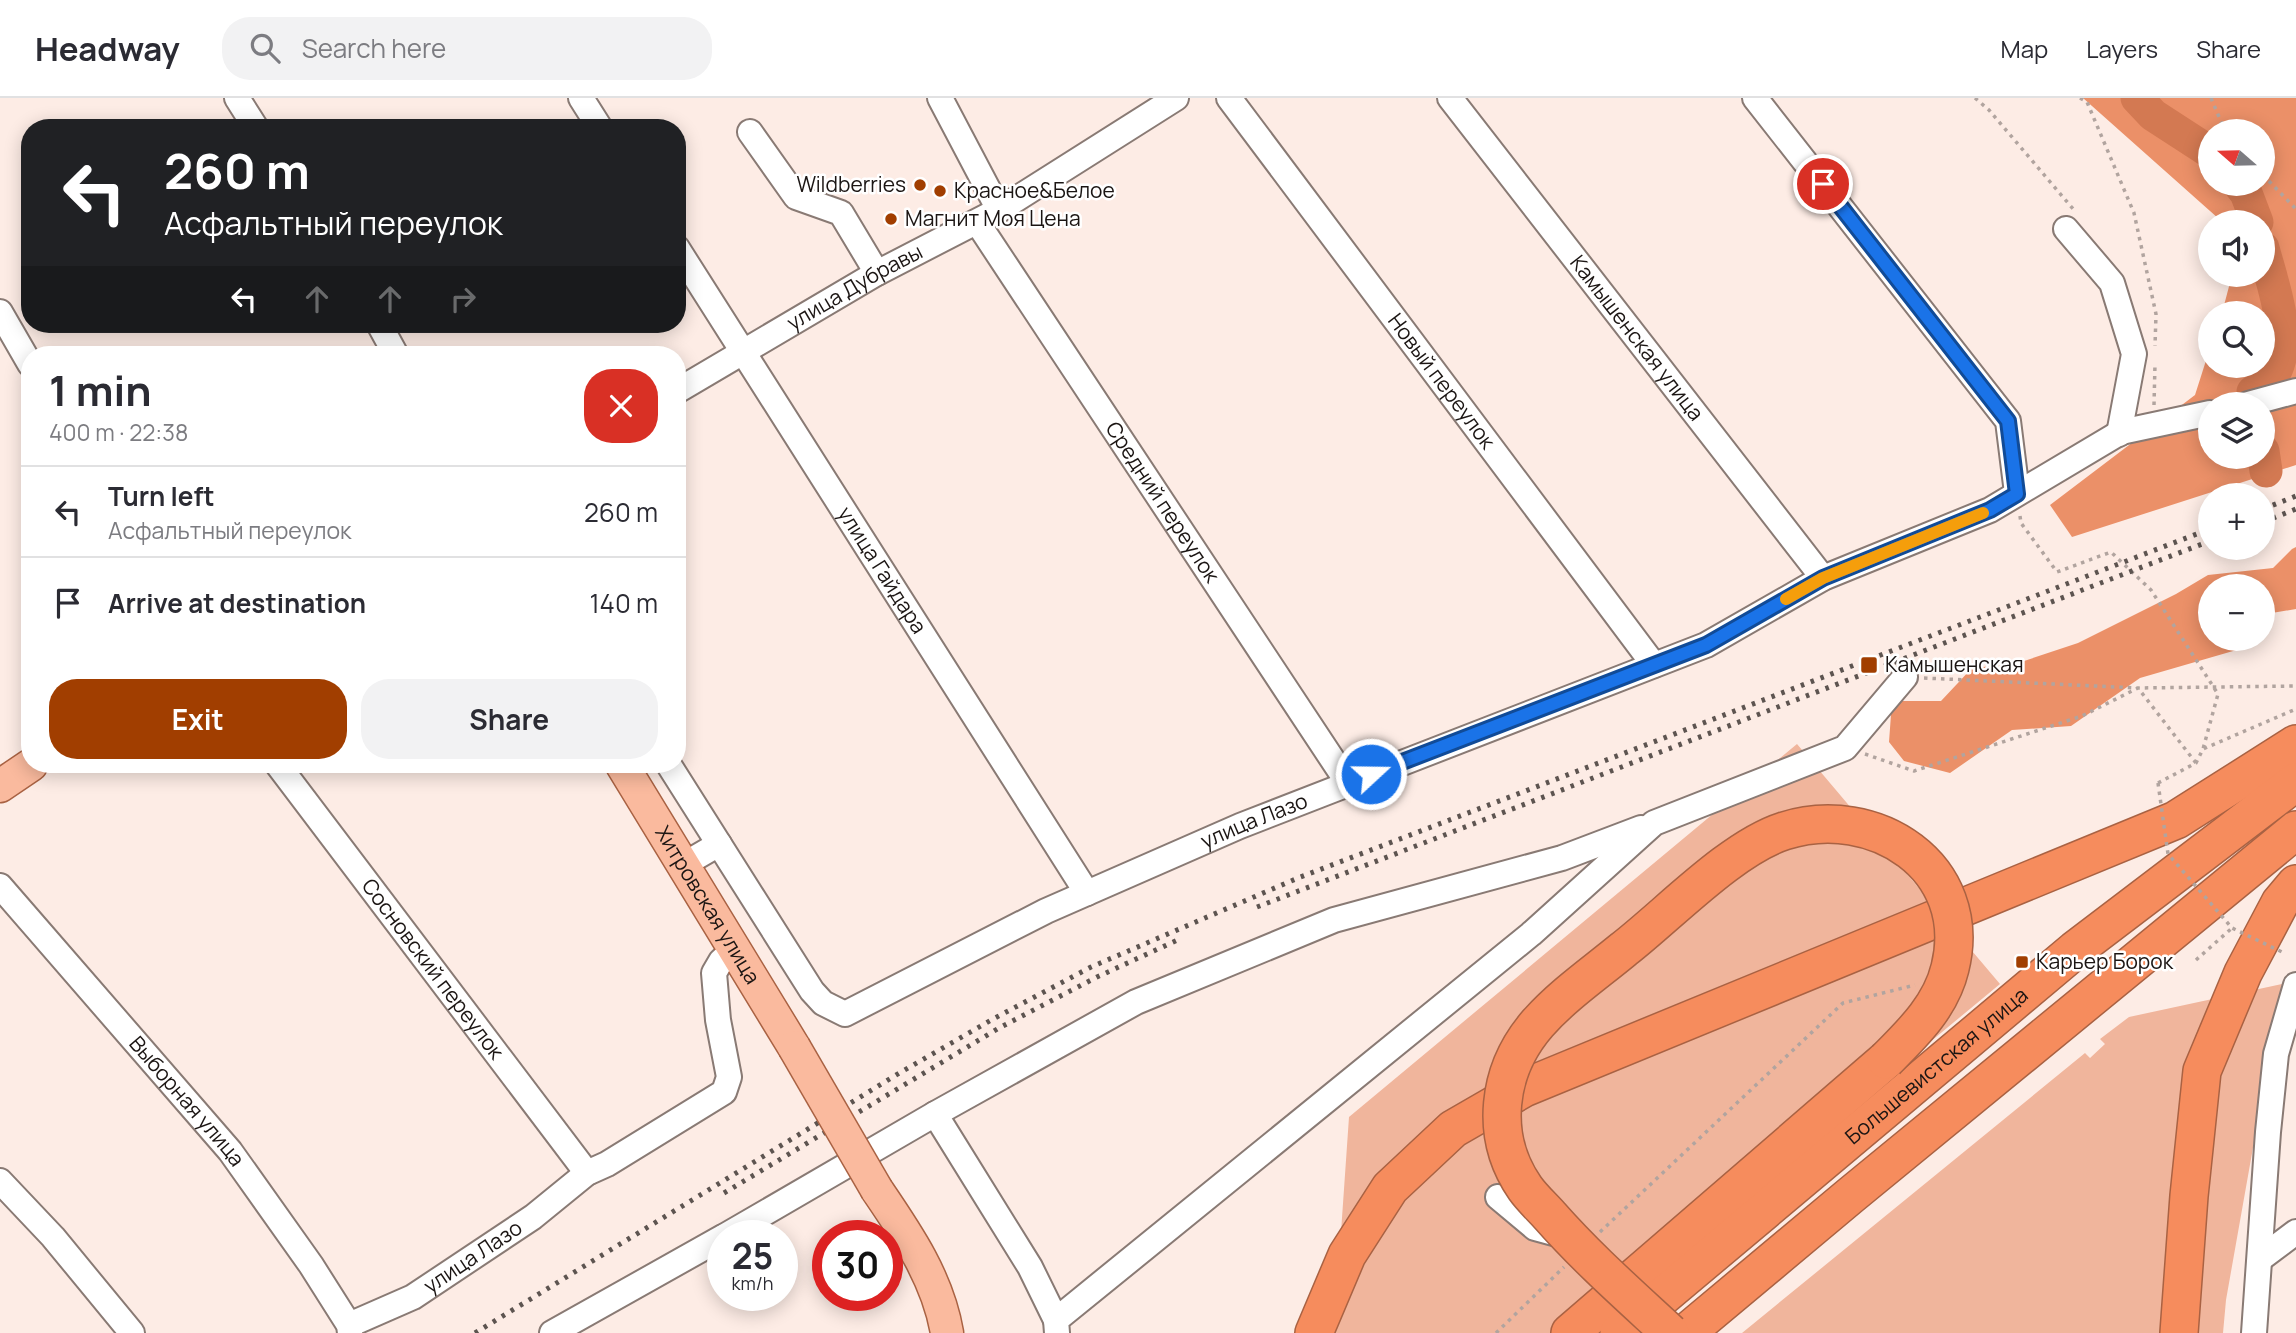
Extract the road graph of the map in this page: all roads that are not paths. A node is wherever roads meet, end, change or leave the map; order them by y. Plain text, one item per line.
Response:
1 (237, 98) edge
2 (581, 98) edge
3 (940, 98) edge
4 (1177, 98) edge
5 (1229, 98) edge
6 (1450, 98) edge
7 (1755, 98) edge
8 (250, 119) edge
9 (594, 119) edge
10 (750, 132) dead end
11 (999, 211) junction
12 (2070, 219) road end
13 (976, 222) junction
14 (686, 262) edge
15 (877, 272) junction
16 (0, 312) edge
17 (21, 348) edge
18 (745, 353) junction
19 (686, 386) edge
20 (2296, 391) edge
21 (2275, 397) edge
22 (2198, 416) edge
23 (2119, 434) junction
24 (2017, 494) junction
25 (1823, 578) junction
26 (1654, 665) junction
27 (1905, 677) road end
28 (2296, 744) edge
29 (21, 772) edge
30 (284, 773) edge
31 (627, 773) edge
32 (674, 773) edge
33 (2296, 782) edge
34 (1348, 783) junction
35 (0, 786) edge
36 (1654, 823) junction
37 (2296, 830) edge
38 (719, 844) junction
39 (683, 865) junction
40 (2296, 884) edge
41 (0, 886) edge
42 (1087, 893) junction
43 (734, 949) junction
44 (2296, 985) edge
45 (935, 1114) junction
46 (587, 1172) junction
47 (0, 1181) edge
48 (1498, 1196) dead end
49 (752, 1220) edge
50 (2296, 1232) edge
51 (707, 1246) edge
52 (1578, 1246) junction
53 (2260, 1259) junction
54 (1057, 1327) edge
55 (349, 1329) edge
56 (132, 1333) edge
57 (552, 1333) edge
58 (947, 1333) edge
59 (1314, 1333) edge
60 (1570, 1333) edge
61 (1619, 1333) edge
62 (1670, 1333) edge
63 (1686, 1333) edge
64 (2179, 1333) edge
65 (2254, 1333) edge

1 - 8 street
2 - 9 street
3 - 11 street
4 - 11 street, улица Дубравы
5 - 26 street, Новый переулок
6 - 25 street, Камышенская улица
7 - 24 street
10 - 15 street
11 - 13 street, улица Дубравы
12 - 23 street
13 - 15 street, улица Дубравы
13 - 34 street, Средний переулок
14 - 18 street, улица Гайдара
15 - 18 street, улица Дубравы
16 - 17 street
18 - 19 street, улица Дубравы
18 - 42 street, улица Гайдара
20 - 21 street
22 - 23 street, улица Лазо
23 - 24 street, улица Лазо
24 - 25 street, улица Лазо
25 - 26 street, улица Лазо
26 - 34 street, улица Лазо
27 - 36 street
28 - 59 highway
29 - 35 main road
30 - 46 street, Сосновский переулок
31 - 39 main road, Хитровская улица
32 - 38 street
33 - 61 highway, Большевистская улица
34 - 42 street, улица Лазо
36 - 45 street
36 - 54 street
37 - 63 highway, Большевистская улица
38 - 39 street
38 - 42 street, улица Лазо
39 - 43 main road, Хитровская улица
40 - 64 highway
41 - 55 street, Выборная улица
43 - 46 street, улица Лазо
43 - 58 main road, Хитровская улица, bridge
44 - 53 street
45 - 49 street
45 - 54 street
46 - 55 street, улица Лазо
47 - 56 street
48 - 52 street
50 - 53 street
51 - 57 street
52 - 60 highway, bridge
52 - 62 highway, bridge
53 - 65 street

